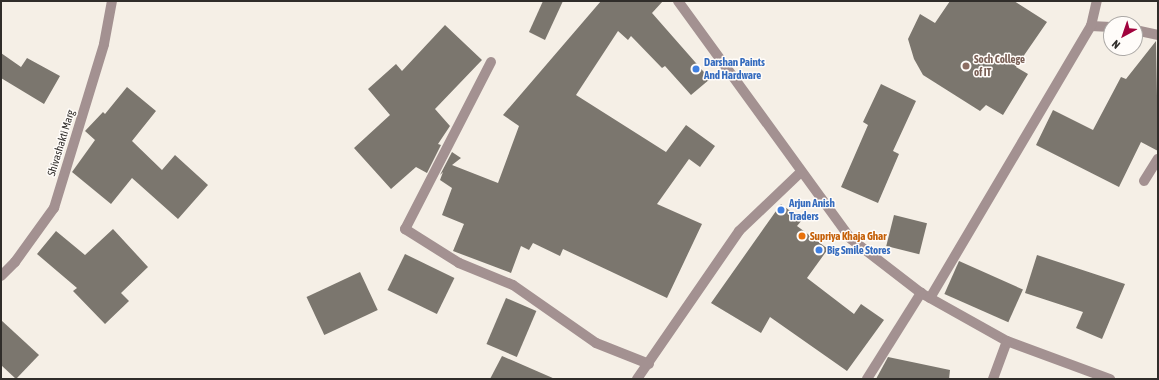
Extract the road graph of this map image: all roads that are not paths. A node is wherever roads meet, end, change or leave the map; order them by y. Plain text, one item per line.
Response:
1 (112, 1) edge
2 (678, 1) edge
3 (1097, 1) edge
4 (1091, 26) junction
5 (1103, 27) edge
6 (1143, 32) edge
7 (1158, 35) edge
8 (491, 62) dead end
9 (1158, 160) edge
10 (801, 172) junction
11 (1144, 181) dead end
12 (1, 276) edge
13 (921, 293) junction
14 (930, 298) junction
15 (1007, 341) junction
16 (649, 364) junction
17 (637, 379) edge
18 (867, 379) edge
19 (993, 379) edge
20 (1110, 379) edge

1 - 12 street, Shivashakti Marg
2 - 10 street
3 - 4 street
4 - 5 street
4 - 14 street
6 - 7 street
8 - 16 street
9 - 11 street
10 - 13 street
10 - 16 street
13 - 14 street
13 - 18 street
14 - 15 street
15 - 19 street
15 - 20 street
16 - 17 street

